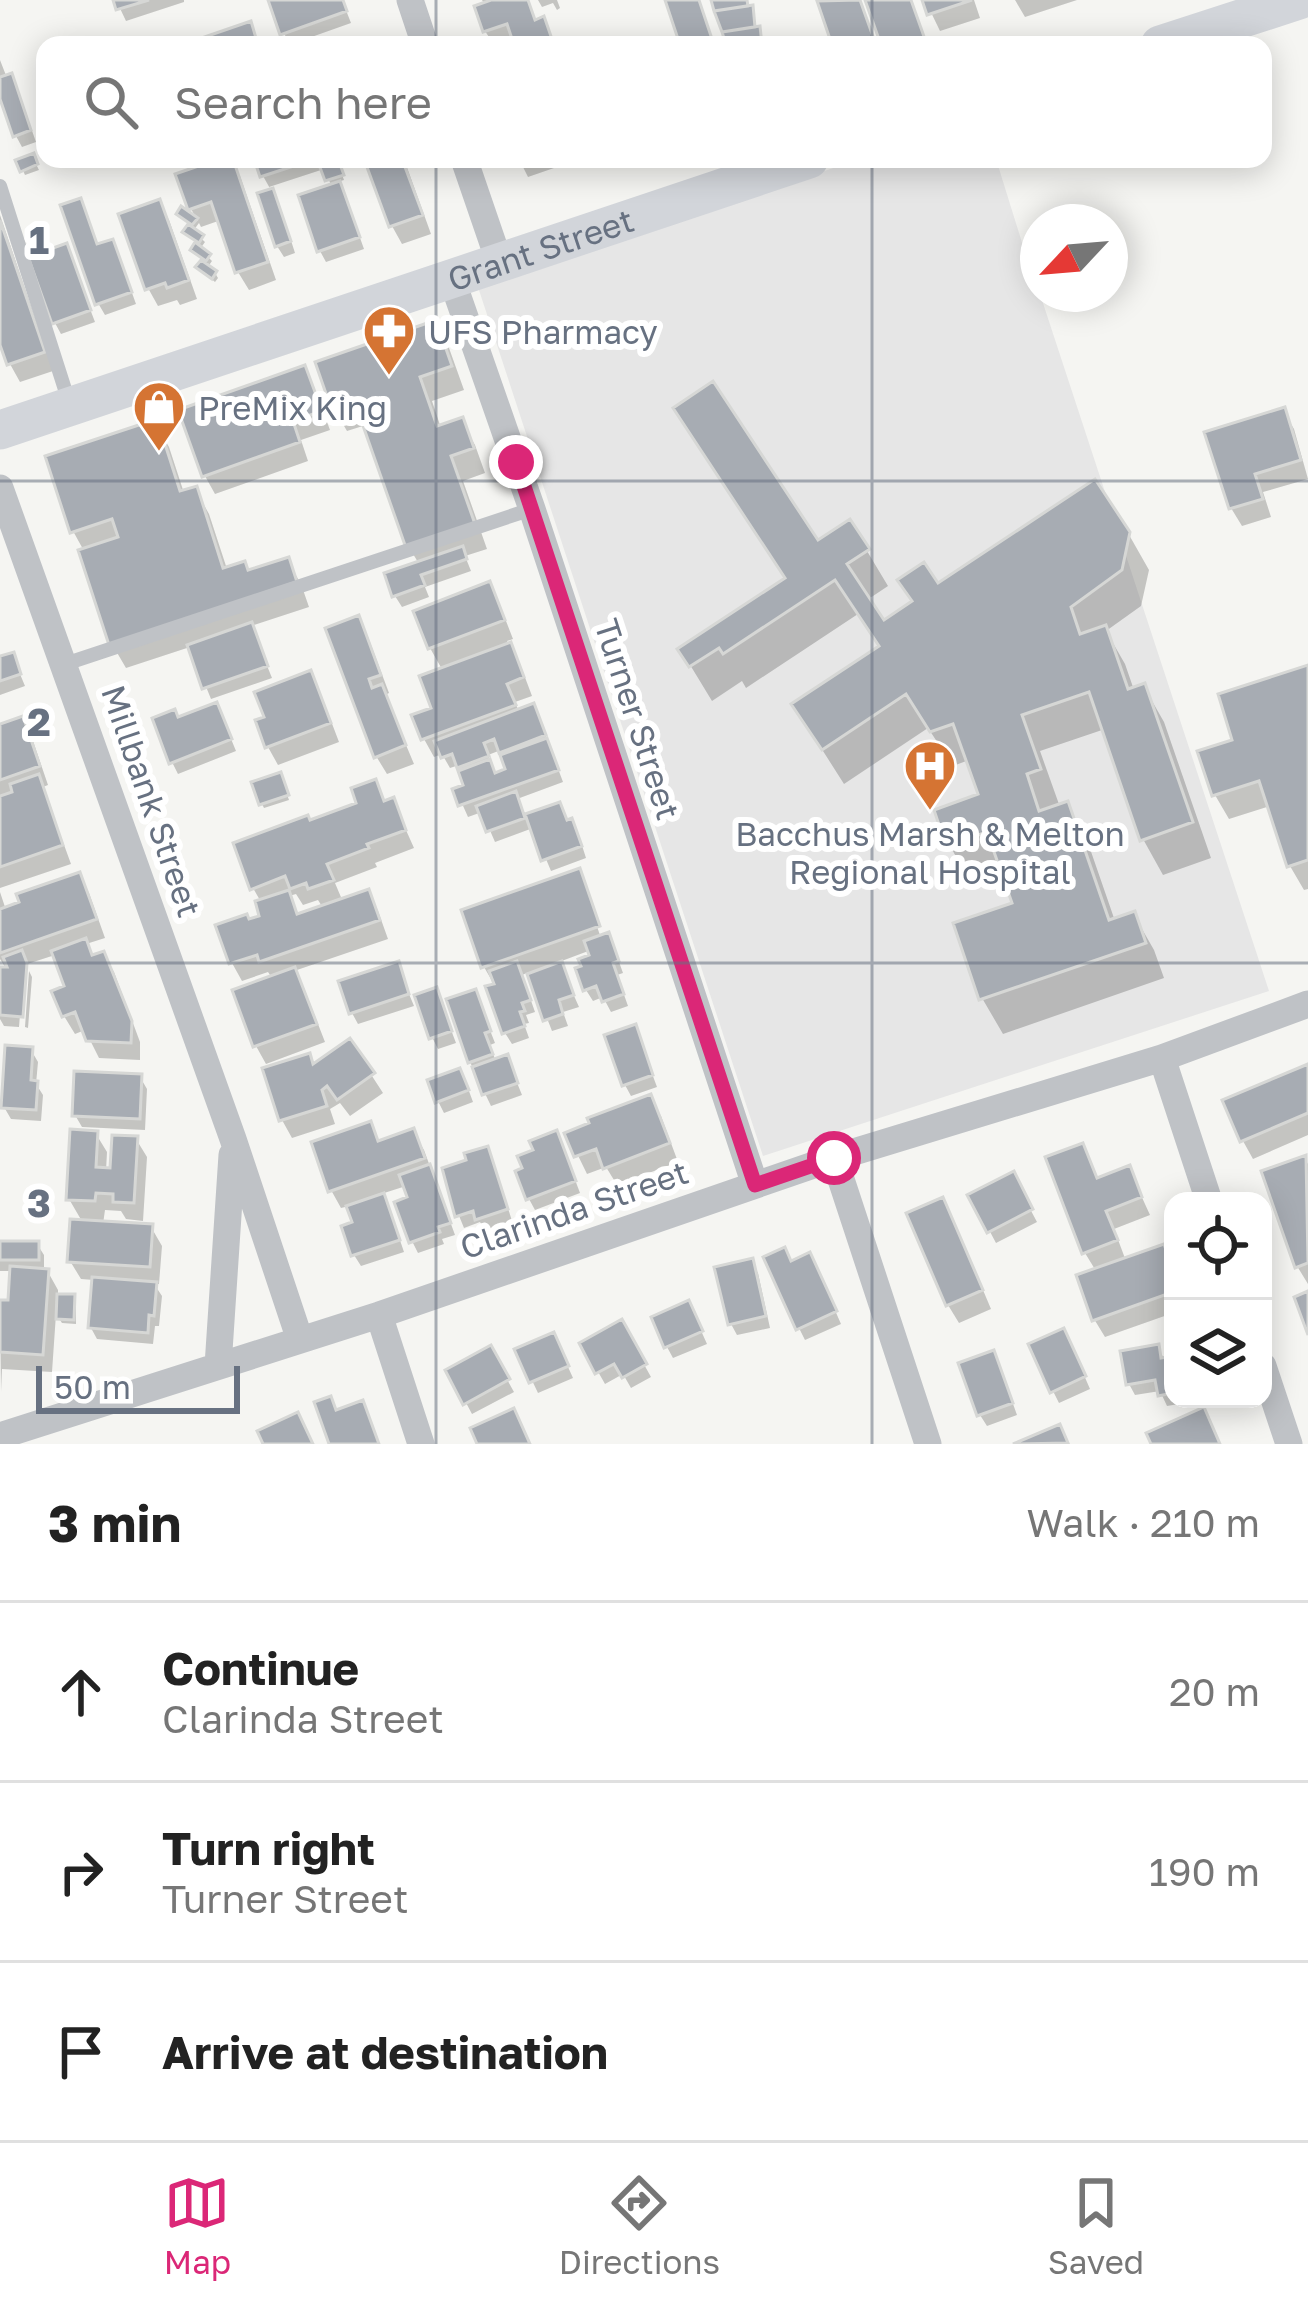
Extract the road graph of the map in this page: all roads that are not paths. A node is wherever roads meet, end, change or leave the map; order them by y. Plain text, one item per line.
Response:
1 (410, 0) edge
2 (1301, 0) edge
3 (1308, 16) edge
4 (422, 36) edge
5 (1188, 36) edge
6 (467, 168) edge
7 (781, 168) edge
8 (0, 186) edge
9 (499, 260) junction
10 (451, 277) junction
11 (70, 406) junction
12 (0, 430) edge
13 (0, 488) edge
14 (532, 509) junction
15 (65, 664) junction
16 (1308, 1004) edge
17 (1162, 1058) junction
18 (233, 1139) junction
19 (834, 1158) junction
20 (755, 1185) junction
21 (1206, 1192) edge
22 (379, 1315) junction
23 (300, 1340) junction
24 (218, 1366) junction
25 (1272, 1393) edge
26 (62, 1415) junction
27 (0, 1436) edge
28 (72, 1444) edge
29 (422, 1444) edge
30 (928, 1444) edge
31 (1289, 1444) edge

1 - 4 street
2 - 3 street
2 - 5 main road
6 - 9 street
7 - 9 main road, Grant Street
8 - 11 lane
9 - 10 main road, Grant Street
10 - 11 main road, Grant Street
10 - 14 street, Turner Street
11 - 12 main road, Grant Street
13 - 15 street, Millbank Street
14 - 15 lane
14 - 20 street, Turner Street
15 - 18 street, Millbank Street
16 - 17 street, Clarinda Street
17 - 19 street, Clarinda Street
17 - 21 street
18 - 23 street, Millbank Street
18 - 24 street, Millbank Street
19 - 20 street, Clarinda Street
19 - 30 street
20 - 22 street, Clarinda Street
22 - 23 street, Clarinda Street
22 - 29 street
23 - 24 street, Clarinda Street
24 - 26 street, Clarinda Street
25 - 31 street
26 - 27 street, Clarinda Street
26 - 28 street

